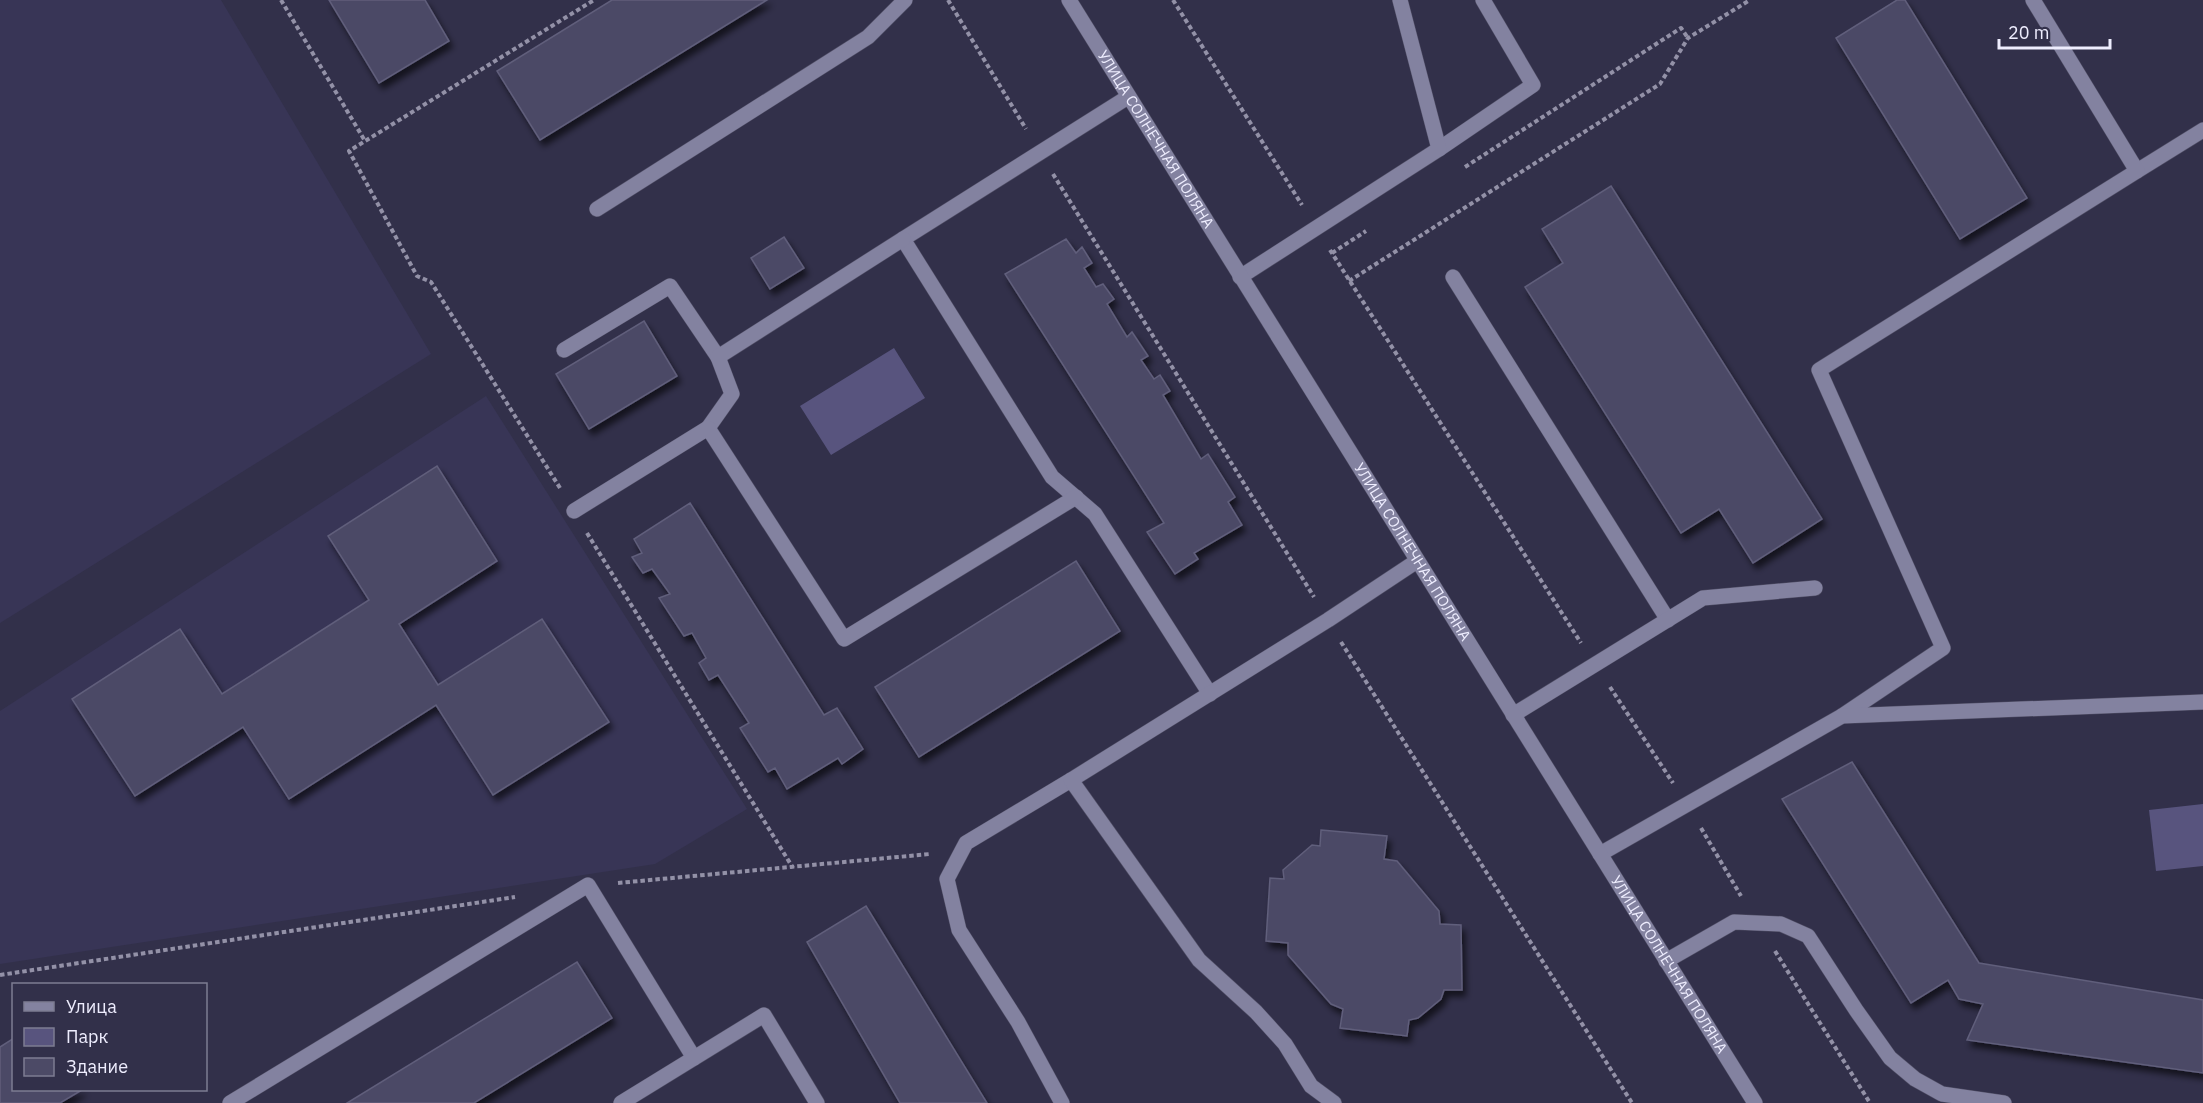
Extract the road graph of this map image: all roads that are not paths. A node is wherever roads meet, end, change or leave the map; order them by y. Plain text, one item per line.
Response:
1 (905, 0) edge
2 (1069, 0) edge
3 (1400, 0) edge
4 (1483, 0) edge
5 (2033, 0) edge
6 (1128, 97) junction
7 (2203, 130) edge
8 (1439, 149) junction
9 (2137, 171) junction
10 (597, 209) dead end
11 (903, 239) junction
12 (1240, 277) junction
13 (1453, 277) dead end
14 (564, 350) dead end
15 (718, 357) junction
16 (708, 428) junction
17 (1076, 497) junction
18 (574, 511) road end
19 (1417, 561) junction
20 (1815, 588) dead end
21 (1668, 620) junction
22 (1210, 694) junction
23 (2203, 702) edge
24 (1513, 715) junction
25 (1842, 716) junction
26 (1071, 780) junction
27 (1600, 854) junction
28 (1666, 961) junction
29 (694, 1058) junction
30 (230, 1103) edge
31 (621, 1103) edge
32 (817, 1103) edge
33 (1062, 1103) edge
34 (1334, 1103) edge
35 (1755, 1103) edge
36 (2004, 1103) edge

1 - 10 street
2 - 6 street, УЛИЦА СОЛНЕЧНАЯ ПОЛЯНА
3 - 8 street
4 - 8 street
5 - 9 street
6 - 11 street
6 - 12 street, УЛИЦА СОЛНЕЧНАЯ ПОЛЯНА
7 - 9 street
8 - 12 street
9 - 25 street
11 - 15 street
11 - 17 street
12 - 19 street, УЛИЦА СОЛНЕЧНАЯ ПОЛЯНА
13 - 21 street
14 - 15 street
15 - 16 street
16 - 17 street
16 - 18 street
17 - 22 street
19 - 22 street
19 - 24 street, УЛИЦА СОЛНЕЧНАЯ ПОЛЯНА
20 - 21 street
21 - 24 street
22 - 26 street
23 - 25 street
24 - 27 street, УЛИЦА СОЛНЕЧНАЯ ПОЛЯНА
25 - 27 street
26 - 33 street
26 - 34 street
27 - 28 street, УЛИЦА СОЛНЕЧНАЯ ПОЛЯНА
28 - 35 street, УЛИЦА СОЛНЕЧНАЯ ПОЛЯНА
28 - 36 street
29 - 30 street
29 - 31 street
29 - 32 street

